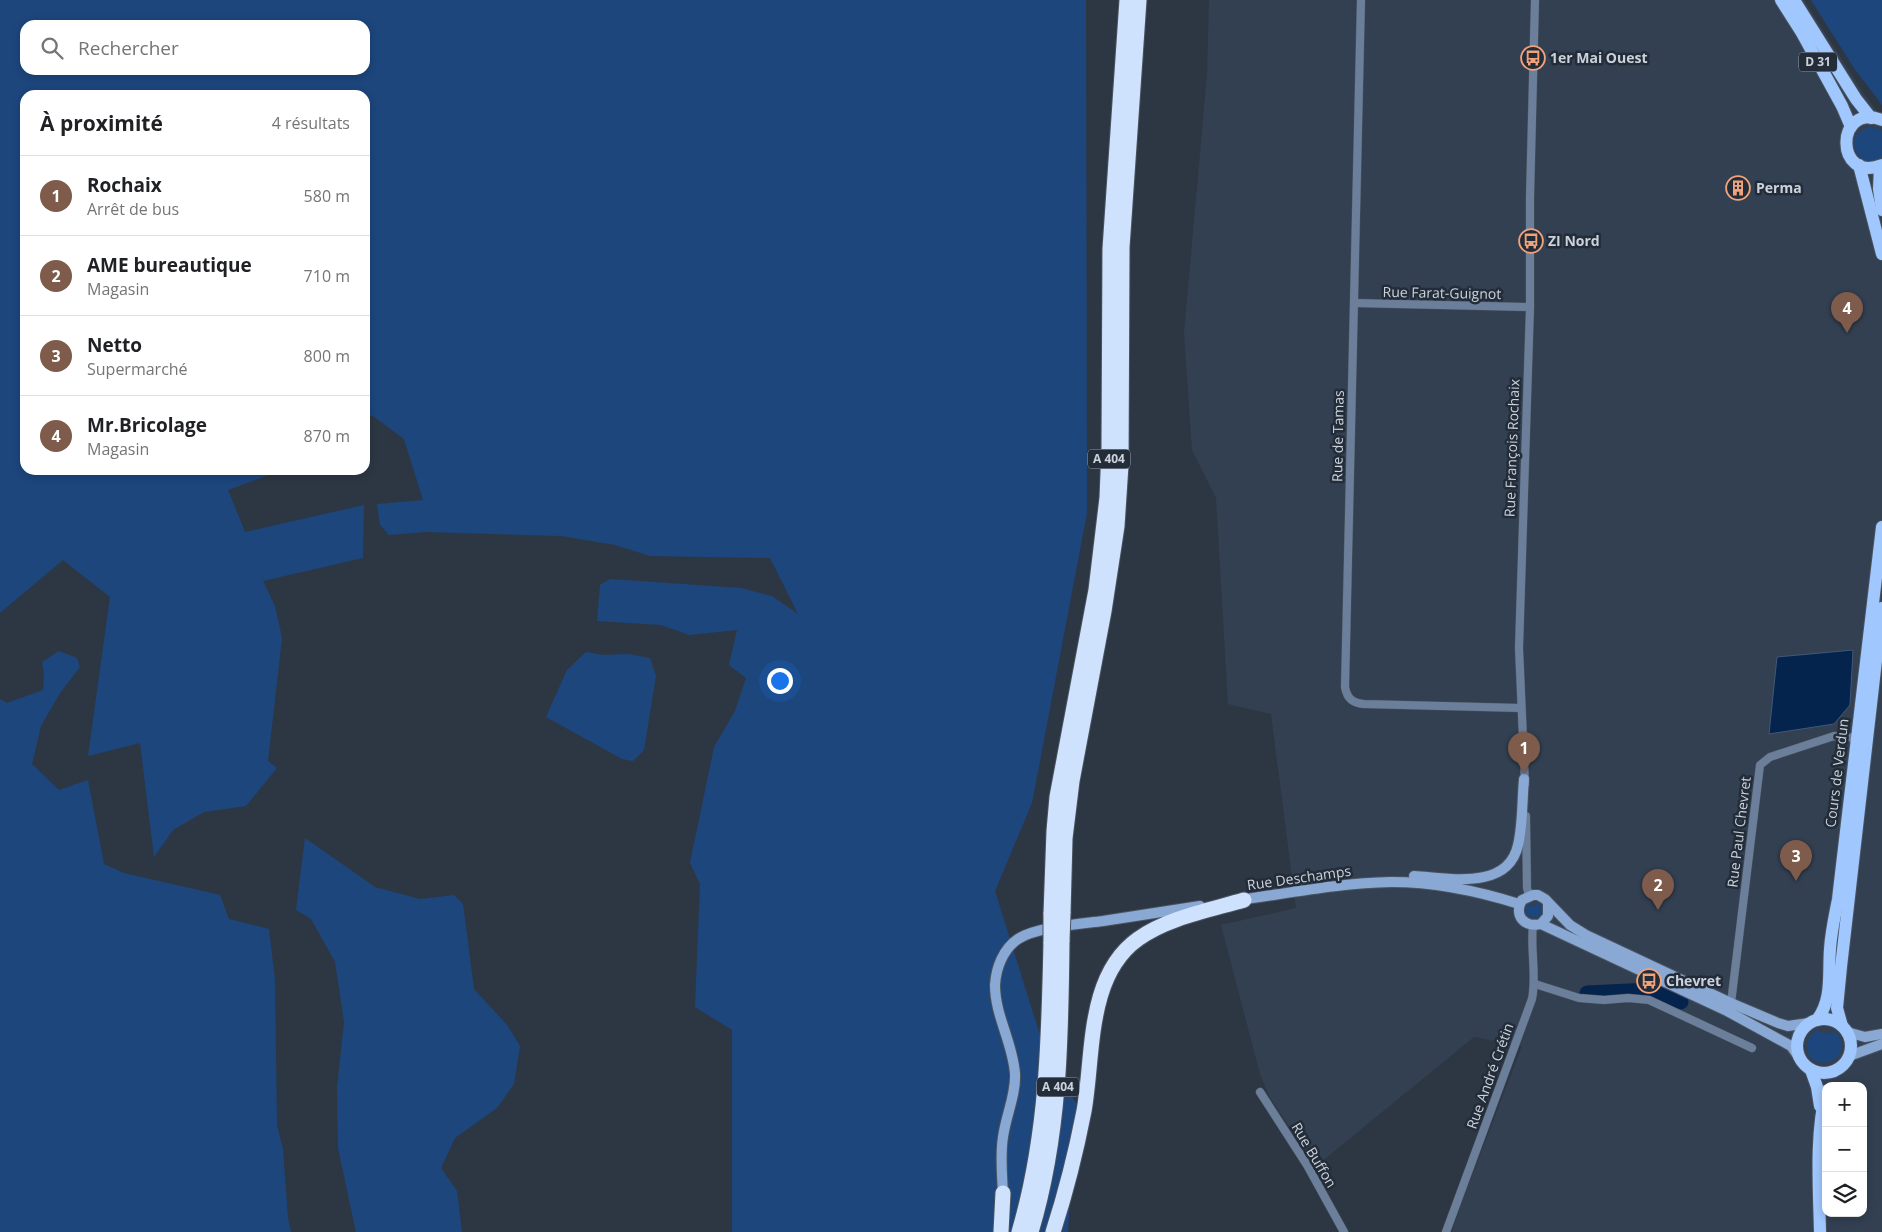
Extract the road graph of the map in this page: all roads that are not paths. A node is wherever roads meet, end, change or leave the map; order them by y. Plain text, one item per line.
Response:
1 (1128, 0) edge
2 (1139, 0) edge
3 (1361, 0) edge
4 (1535, 0) edge
5 (1781, 0) edge
6 (1794, 0) edge
7 (1877, 119) edge
8 (1851, 127) junction
9 (1859, 165) junction
10 (1881, 166) edge
11 (1882, 210) edge
12 (1882, 254) edge
13 (1354, 303) junction
14 (1530, 307) junction
15 (1882, 527) edge
16 (1882, 608) edge
17 (1521, 708) junction
18 (1856, 738) junction
19 (1524, 779) junction
20 (1329, 887) junction
21 (1529, 896) junction
22 (1244, 900) junction
23 (1520, 904) junction
24 (1548, 904) junction
25 (1057, 913) junction
26 (1537, 925) junction
27 (1056, 941) junction
28 (1535, 984) junction
29 (1731, 1003) junction
30 (1813, 1022) junction
31 (1844, 1029) junction
32 (1882, 1034) edge
33 (1882, 1044) edge
34 (1752, 1048) dead end
35 (1798, 1056) junction
36 (1849, 1056) junction
37 (1811, 1070) junction
38 (1833, 1072) junction
39 (1829, 1082) edge
40 (1260, 1092) dead end
41 (1822, 1107) edge
42 (1821, 1111) junction
43 (1003, 1193) joint
44 (1001, 1232) edge
45 (1019, 1232) edge
46 (1031, 1232) edge
47 (1053, 1232) edge
48 (1344, 1232) edge
49 (1446, 1232) edge
50 (1820, 1232) edge

1 - 25 highway, A 404
2 - 25 highway, A 404
3 - 13 street, Rue de Tamas
4 - 14 street, Rue François Rochaix
5 - 8 main road, D 31
6 - 7 main road, D 31
7 - 8 main road
8 - 9 main road
9 - 10 main road
9 - 12 main road
10 - 11 main road
13 - 14 street, Rue Farat-Guignot
13 - 17 street, Rue de Tamas
14 - 17 street, Rue François Rochaix
15 - 18 main road, Cours de Verdun
16 - 31 main road, Cours de Verdun
17 - 19 street, Rue François Rochaix
18 - 29 street, Rue Paul Chevret
18 - 30 main road, Cours de Verdun
19 - 20 main road
19 - 21 street, Rue François Rochaix
20 - 22 main road, Rue Deschamps
20 - 23 main road, Rue Deschamps
21 - 23 main road
21 - 24 main road
22 - 43 main road, Rue Deschamps
22 - 47 highway
23 - 26 main road
24 - 26 main road
24 - 29 main road
25 - 27 highway, A 404, bridge
26 - 28 street, Rue André Crétin
26 - 35 main road
27 - 45 highway, A 404
27 - 46 highway, A 404
28 - 34 street
28 - 49 street, Rue André Crétin
29 - 30 main road
30 - 31 main road
30 - 35 main road
31 - 32 main road
31 - 36 main road
33 - 36 main road
35 - 37 main road
36 - 38 main road
37 - 38 main road
37 - 42 main road
38 - 39 main road
40 - 48 street, Rue Buffon
41 - 42 main road
42 - 50 main road
43 - 44 highway

